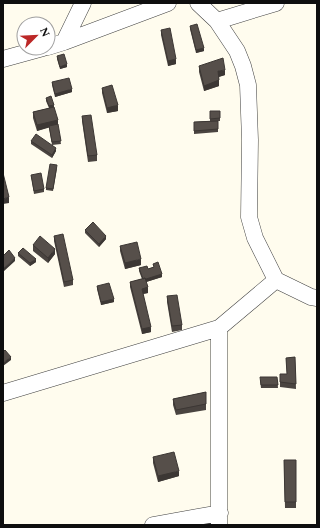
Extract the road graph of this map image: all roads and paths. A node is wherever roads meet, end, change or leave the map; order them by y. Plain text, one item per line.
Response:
1 (83, 3) edge
2 (168, 3) edge
3 (198, 3) edge
4 (276, 3) edge
5 (217, 21) junction
6 (64, 42) junction
7 (56, 44) edge
8 (16, 55) edge
9 (3, 59) edge
10 (276, 280) junction
11 (317, 298) edge
12 (219, 328) junction
13 (3, 393) edge
14 (219, 519) edge
15 (153, 525) edge

1 - 6 street
2 - 6 street
3 - 5 street
4 - 5 street
5 - 10 street
6 - 7 street
8 - 9 street
10 - 11 street
10 - 12 street
12 - 13 street
12 - 14 street
14 - 15 street

